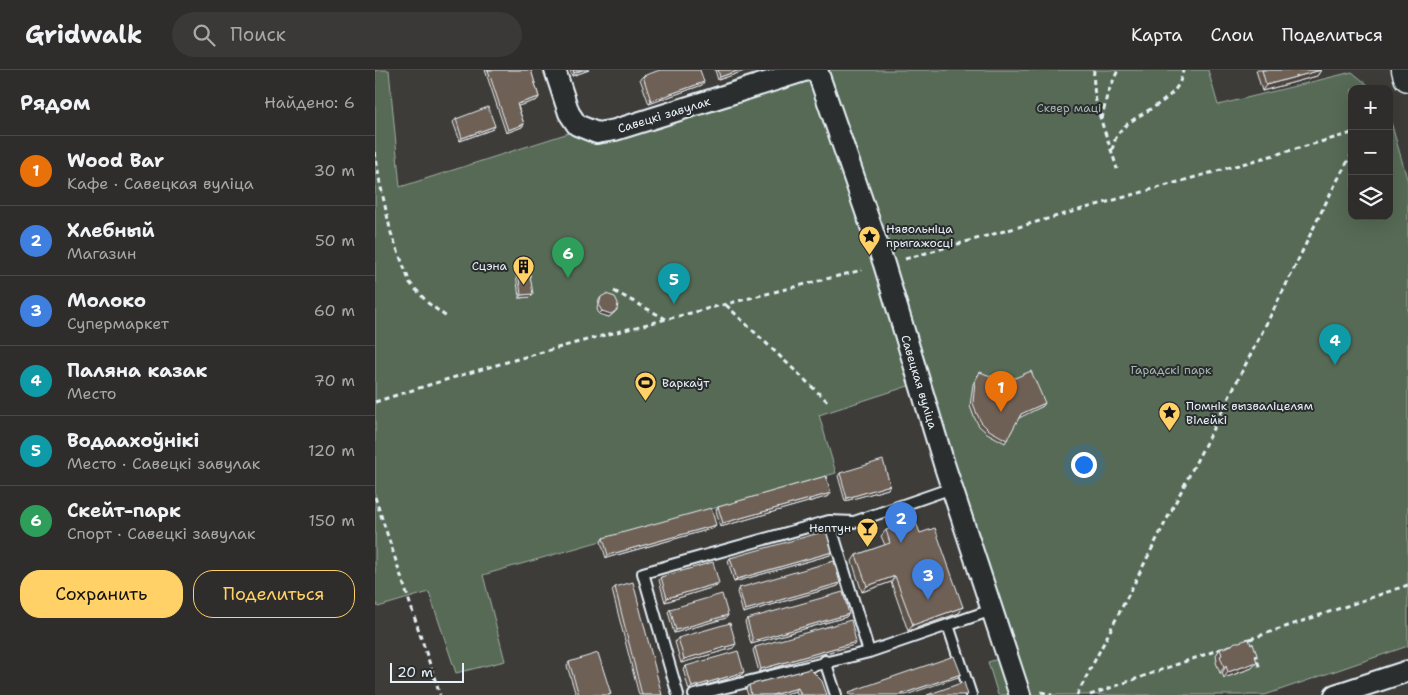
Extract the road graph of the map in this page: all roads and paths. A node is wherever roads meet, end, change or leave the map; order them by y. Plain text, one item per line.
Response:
1 (555, 70) edge
2 (807, 70) edge
3 (817, 70) edge
4 (1094, 70) edge
5 (1118, 70) edge
6 (1183, 70) edge
7 (1406, 70) edge
8 (1408, 77) edge
9 (1101, 123) junction
10 (1112, 150) junction
11 (375, 152) edge
12 (1348, 161) edge
13 (1117, 170) dead end
14 (614, 291) dead end
15 (726, 305) dead end
16 (448, 318) dead end
17 (666, 320) dead end
18 (424, 386) dead end
19 (827, 400) dead end
20 (375, 402) edge
21 (951, 488) junction
22 (375, 497) edge
23 (829, 521) junction
24 (1408, 585) edge
25 (993, 610) junction
26 (948, 625) junction
27 (1250, 639) junction
28 (869, 652) junction
29 (825, 661) junction
30 (1261, 669) dead end
31 (1408, 671) edge
32 (440, 695) edge
33 (678, 695) edge
34 (694, 695) edge
35 (836, 695) edge
36 (971, 695) edge
37 (1020, 695) edge
38 (1077, 695) edge
39 (1090, 695) edge
40 (1335, 695) edge

1 - 2 street, Савецкі завулак
3 - 21 street, Савецкая вуліца
4 - 9 path
5 - 9 path
6 - 10 path
7 - 8 street
9 - 10 path
10 - 13 path
11 - 16 path
12 - 38 path
14 - 17 path
15 - 19 path
18 - 20 path
21 - 23 lane
21 - 25 street, Савецкая вуліца
22 - 32 path
23 - 28 lane
23 - 33 lane
24 - 27 path
25 - 26 lane
25 - 37 street, Савецкая вуліца
26 - 28 lane
26 - 36 lane
27 - 30 path
27 - 39 path
28 - 29 lane
29 - 34 lane
29 - 35 lane
31 - 40 street

